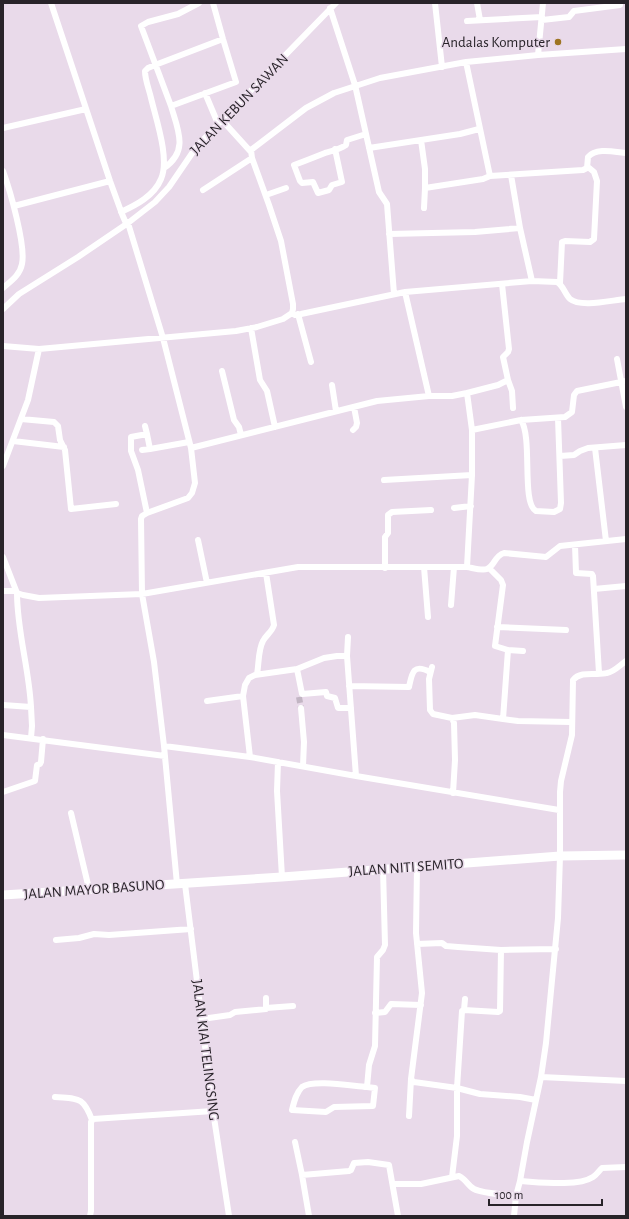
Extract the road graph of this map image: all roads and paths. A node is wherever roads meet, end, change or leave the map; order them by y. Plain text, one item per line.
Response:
1 (51, 3) edge
2 (199, 3) edge
3 (213, 3) edge
4 (336, 3) edge
5 (435, 3) edge
6 (477, 3) edge
7 (543, 3) edge
8 (621, 6) edge
9 (330, 8) junction
10 (542, 19) junction
11 (480, 20) junction
12 (467, 21) dead end
13 (223, 39) junction
14 (626, 50) edge
15 (538, 55) junction
16 (466, 62) junction
17 (155, 65) junction
18 (442, 67) junction
19 (355, 85) junction
20 (205, 93) junction
21 (171, 106) junction
22 (86, 109) junction
23 (219, 120) junction
24 (3, 128) edge
25 (480, 129) junction
26 (366, 134) junction
27 (421, 140) junction
28 (369, 148) junction
29 (335, 149) junction
30 (626, 152) edge
31 (252, 155) junction
32 (588, 167) junction
33 (164, 168) junction
34 (3, 171) edge
35 (511, 175) junction
36 (490, 176) junction
37 (110, 181) junction
38 (286, 188) dead end
39 (426, 188) junction
40 (203, 190) dead end
41 (266, 196) junction
42 (14, 206) junction
43 (424, 208) dead end
44 (122, 213) junction
45 (127, 222) junction
46 (520, 228) junction
47 (389, 234) junction
48 (532, 281) junction
49 (560, 283) junction
50 (502, 284) junction
51 (3, 288) edge
52 (405, 292) junction
53 (394, 294) junction
54 (626, 299) edge
55 (3, 309) edge
56 (295, 314) junction
57 (251, 328) junction
58 (163, 338) junction
59 (3, 346) edge
60 (39, 349) junction
61 (617, 359) dead end
62 (311, 362) dead end
63 (222, 371) dead end
64 (508, 380) junction
65 (624, 382) edge
66 (332, 385) dead end
67 (467, 393) junction
68 (429, 396) junction
69 (354, 407) junction
70 (626, 407) edge
71 (513, 408) dead end
72 (336, 411) junction
73 (558, 418) junction
74 (22, 419) junction
75 (521, 420) junction
76 (145, 426) dead end
77 (275, 426) junction
78 (353, 430) dead end
79 (472, 430) junction
80 (147, 434) junction
81 (241, 435) junction
82 (13, 441) junction
83 (190, 445) junction
84 (626, 445) edge
85 (64, 447) junction
86 (595, 448) junction
87 (150, 449) junction
88 (142, 450) dead end
89 (560, 456) junction
90 (3, 465) edge
91 (472, 475) junction
92 (384, 480) dead end
93 (116, 504) dead end
94 (471, 506) junction
95 (454, 508) dead end
96 (431, 510) dead end
97 (147, 513) junction
98 (626, 539) edge
99 (198, 540) dead end
100 (606, 541) junction
101 (575, 545) junction
102 (3, 557) edge
103 (454, 566) junction
104 (424, 567) junction
105 (467, 567) junction
106 (385, 568) junction
107 (489, 568) junction
108 (266, 572) junction
109 (207, 583) junction
110 (626, 586) edge
111 (594, 589) junction
112 (3, 591) edge
113 (17, 592) junction
114 (142, 594) junction
115 (451, 605) dead end
116 (428, 617) dead end
117 (497, 627) junction
118 (566, 630) dead end
119 (348, 637) dead end
120 (508, 650) junction
121 (523, 651) dead end
122 (347, 656) junction
123 (626, 661) edge
124 (297, 669) junction
125 (599, 673) junction
126 (257, 674) junction
127 (349, 686) junction
128 (243, 696) junction
129 (207, 701) dead end
130 (3, 705) edge
131 (31, 707) junction
132 (301, 708) tunnel mouth
133 (351, 708) junction
134 (452, 718) junction
135 (503, 719) junction
136 (571, 722) junction
137 (3, 735) edge
138 (31, 738) junction
139 (42, 739) junction
140 (164, 746) junction
141 (165, 756) junction
142 (250, 757) junction
143 (278, 762) junction
144 (303, 766) junction
145 (356, 776) junction
146 (3, 792) edge
147 (453, 793) junction
148 (559, 810) junction
149 (72, 813) dead end
150 (626, 855) edge
151 (560, 856) junction
152 (417, 867) junction
153 (383, 869) junction
154 (282, 877) junction
155 (181, 884) junction
156 (89, 889) junction
157 (3, 895) edge
158 (191, 929) junction
159 (56, 940) dead end
160 (417, 944) junction
161 (556, 949) junction
162 (501, 950) junction
163 (266, 998) dead end
164 (465, 999) dead end
165 (421, 1005) junction
166 (293, 1006) dead end
167 (266, 1010) junction
168 (464, 1010) junction
169 (375, 1013) junction
170 (202, 1019) junction
171 (541, 1077) junction
172 (411, 1079) junction
173 (626, 1081) edge
174 (367, 1087) junction
175 (457, 1088) junction
176 (55, 1097) dead end
177 (536, 1100) junction
178 (213, 1111) junction
179 (409, 1116) dead end
180 (92, 1120) junction
181 (295, 1142) dead end
182 (626, 1167) edge
183 (302, 1175) junction
184 (452, 1177) junction
185 (520, 1180) junction
186 (393, 1184) junction
187 (516, 1196) junction
188 (90, 1216) edge
189 (229, 1216) edge
190 (309, 1216) edge
191 (398, 1216) edge
192 (514, 1216) edge

1 - 22 street
2 - 17 street
3 - 13 street
4 - 9 street, JALAN KEBUN SAWAN
5 - 18 street
6 - 11 street
7 - 10 street
8 - 10 street
9 - 19 street
9 - 23 street, JALAN KEBUN SAWAN
10 - 11 street
10 - 15 street
11 - 12 street
13 - 17 street
13 - 20 street
14 - 15 street
15 - 16 street
16 - 18 street
16 - 25 street
17 - 21 street
17 - 33 street
18 - 19 street
19 - 26 street
19 - 31 street
20 - 21 street
20 - 23 street
21 - 33 street
22 - 24 street
22 - 37 street
23 - 31 street
23 - 45 street, JALAN KEBUN SAWAN
25 - 27 street
25 - 36 street
26 - 28 street
26 - 29 street
27 - 28 street
27 - 39 street
28 - 47 street
29 - 29 street
30 - 32 street
31 - 40 street
31 - 41 street
32 - 35 street
32 - 49 street
33 - 44 street
34 - 42 street
35 - 36 street
35 - 46 street
36 - 39 street
37 - 42 street
37 - 44 street
38 - 41 street
39 - 43 street
41 - 56 street
42 - 51 street
44 - 45 street
45 - 55 street, JALAN KEBUN SAWAN
45 - 58 street
46 - 47 street
46 - 48 street
47 - 53 street
48 - 49 street
48 - 50 street
49 - 54 street
50 - 52 street
50 - 64 street
52 - 53 street
52 - 68 street
53 - 56 street
56 - 57 street
56 - 62 street
57 - 58 street
57 - 77 street
58 - 60 street
58 - 83 street
59 - 60 street
60 - 74 street
61 - 65 street
63 - 81 street
64 - 67 street
64 - 71 street
65 - 70 street
65 - 73 street
66 - 72 street
67 - 68 street
67 - 79 street
68 - 69 street
69 - 72 street
69 - 78 street
72 - 77 street
73 - 75 street
73 - 89 street
74 - 82 street
74 - 85 street
75 - 79 street
75 - 89 street
76 - 80 street
77 - 81 street
79 - 91 street
80 - 87 street
80 - 97 street
81 - 83 street
82 - 85 street
82 - 90 street
83 - 87 street
83 - 97 street
84 - 86 street
85 - 93 street
86 - 89 street
86 - 100 street
87 - 88 street
91 - 92 street
91 - 94 street
94 - 95 street
94 - 105 street
96 - 106 street
97 - 114 street, JALAN KIAI TELINGSING
98 - 100 street
99 - 109 street
100 - 101 street
101 - 107 street
101 - 111 street
102 - 113 street
103 - 104 street
103 - 105 street
103 - 115 street
104 - 106 street
104 - 116 street
105 - 107 street
106 - 108 street
107 - 117 street
108 - 109 street
108 - 126 street
109 - 114 street
110 - 111 street
111 - 125 street
112 - 113 street
113 - 114 street
113 - 131 street
114 - 140 street, JALAN KIAI TELINGSING
117 - 118 street
117 - 120 street
119 - 122 street
120 - 121 street
120 - 135 street
122 - 124 street
122 - 127 street
123 - 125 street
124 - 126 street
124 - 133 street
125 - 136 street
126 - 128 street
127 - 133 street
127 - 134 street
128 - 129 street
128 - 142 street
130 - 131 street
131 - 138 street
132 - 144 street
133 - 145 street
134 - 135 street
134 - 147 street
135 - 136 street
136 - 148 street
137 - 138 street
138 - 139 street
139 - 141 street
139 - 146 street
140 - 141 street, JALAN KIAI TELINGSING
140 - 142 street
141 - 155 street, JALAN KIAI TELINGSING
142 - 143 street
143 - 144 street
143 - 154 street
144 - 145 street
145 - 147 street
147 - 148 street
148 - 151 street
149 - 156 street
150 - 151 main road, JALAN NITI SEMITO
151 - 152 main road, JALAN NITI SEMITO
151 - 161 street
152 - 153 main road, JALAN NITI SEMITO
152 - 160 street
153 - 154 main road, JALAN NITI SEMITO
153 - 169 street
154 - 155 main road, JALAN NITI SEMITO
155 - 156 main road, JALAN MAYOR BASUNO
155 - 158 street, JALAN KIAI TELINGSING
156 - 157 main road, JALAN MAYOR BASUNO
158 - 159 street
158 - 170 street, JALAN KIAI TELINGSING
160 - 162 street
160 - 165 street
161 - 162 street
161 - 171 street
162 - 168 street
163 - 167 street
164 - 168 street
165 - 169 street
165 - 172 street
166 - 167 street
167 - 170 street
168 - 175 street
169 - 174 street
170 - 178 street, JALAN KIAI TELINGSING
171 - 173 street
171 - 177 street
172 - 175 street
172 - 179 street
174 - 174 street
175 - 177 street
175 - 184 street
176 - 180 street
177 - 185 street
178 - 180 street
178 - 189 street, JALAN KIAI TELINGSING
180 - 188 street
181 - 183 street
182 - 185 street
183 - 186 street
183 - 190 street
184 - 186 street
184 - 187 street
185 - 187 street
186 - 191 street
187 - 192 street

